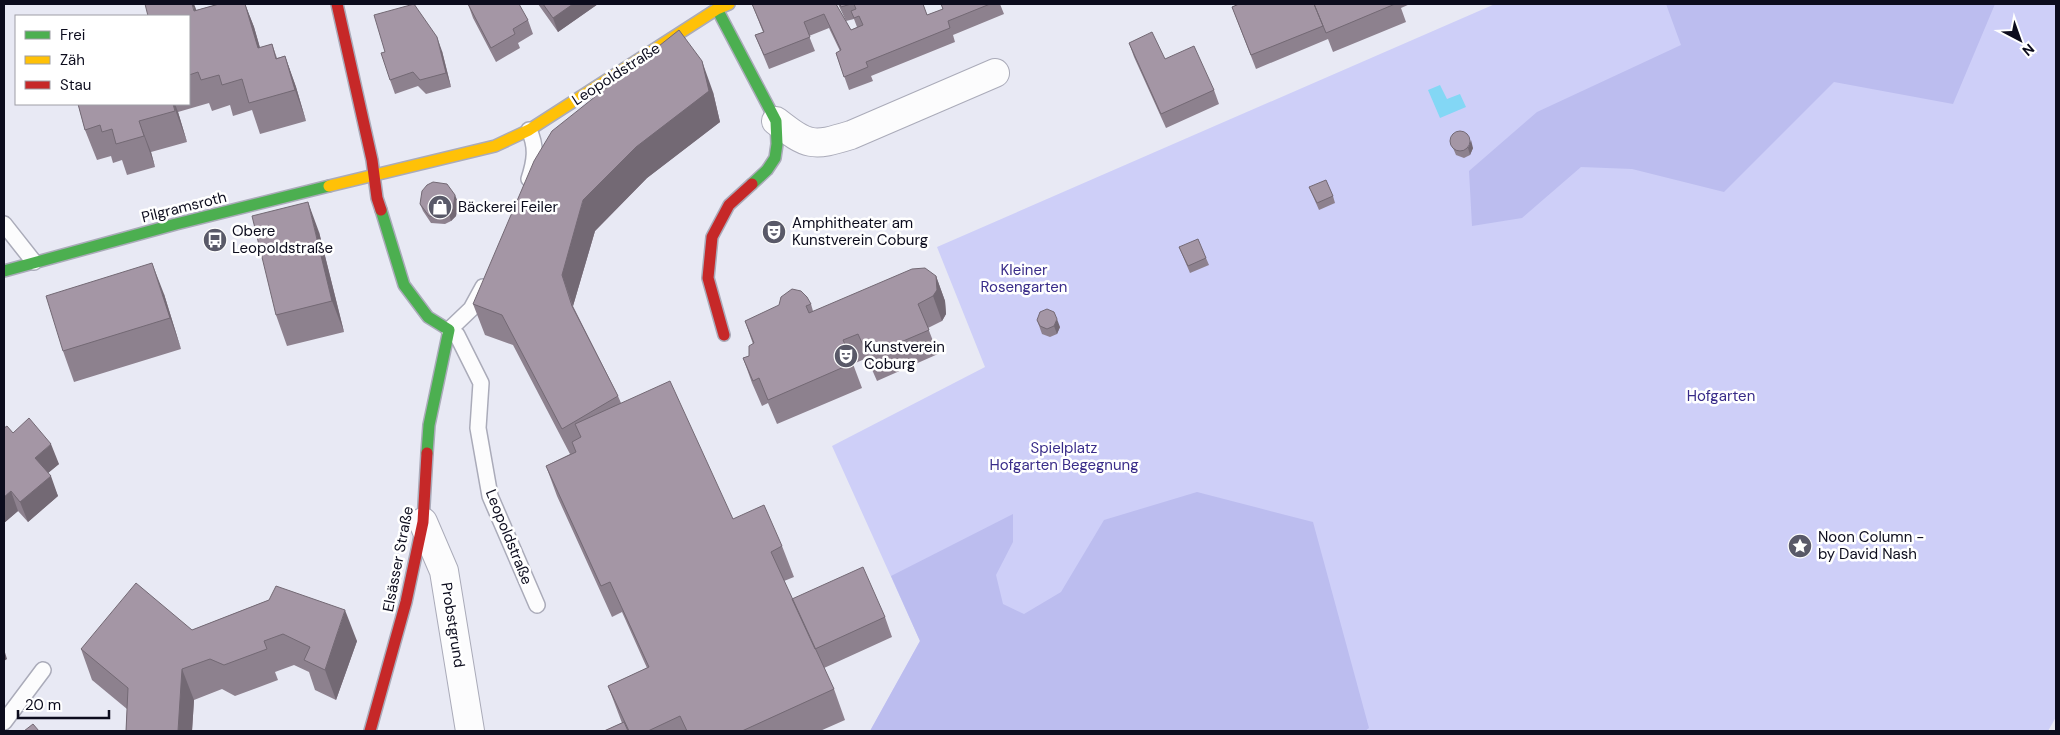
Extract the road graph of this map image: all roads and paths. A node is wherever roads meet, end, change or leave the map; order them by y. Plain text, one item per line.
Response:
1 (337, 4) edge
2 (729, 4) edge
3 (718, 9) junction
4 (995, 73) dead end
5 (776, 121) junction
6 (529, 130) junction
7 (374, 176) junction
8 (523, 196) edge
9 (4, 224) edge
10 (34, 262) junction
11 (4, 271) edge
12 (490, 275) edge
13 (449, 330) junction
14 (724, 335) dead end
15 (424, 522) junction
16 (537, 605) dead end
17 (44, 670) dead end
18 (4, 722) edge
19 (370, 731) edge
20 (470, 731) edge

1 - 7 street
2 - 3 street, Leopoldstraße
3 - 5 street
3 - 6 street, Leopoldstraße
4 - 5 street
5 - 14 street
6 - 7 street, Leopoldstraße
6 - 8 lane
7 - 10 street, Pilgramsroth
7 - 13 street
9 - 10 lane
10 - 11 street, Pilgramsroth
12 - 13 lane
13 - 15 street, Elsässer Straße
13 - 16 lane, Leopoldstraße
15 - 19 street, Elsässer Straße
15 - 20 street, Probstgrund
17 - 18 lane

